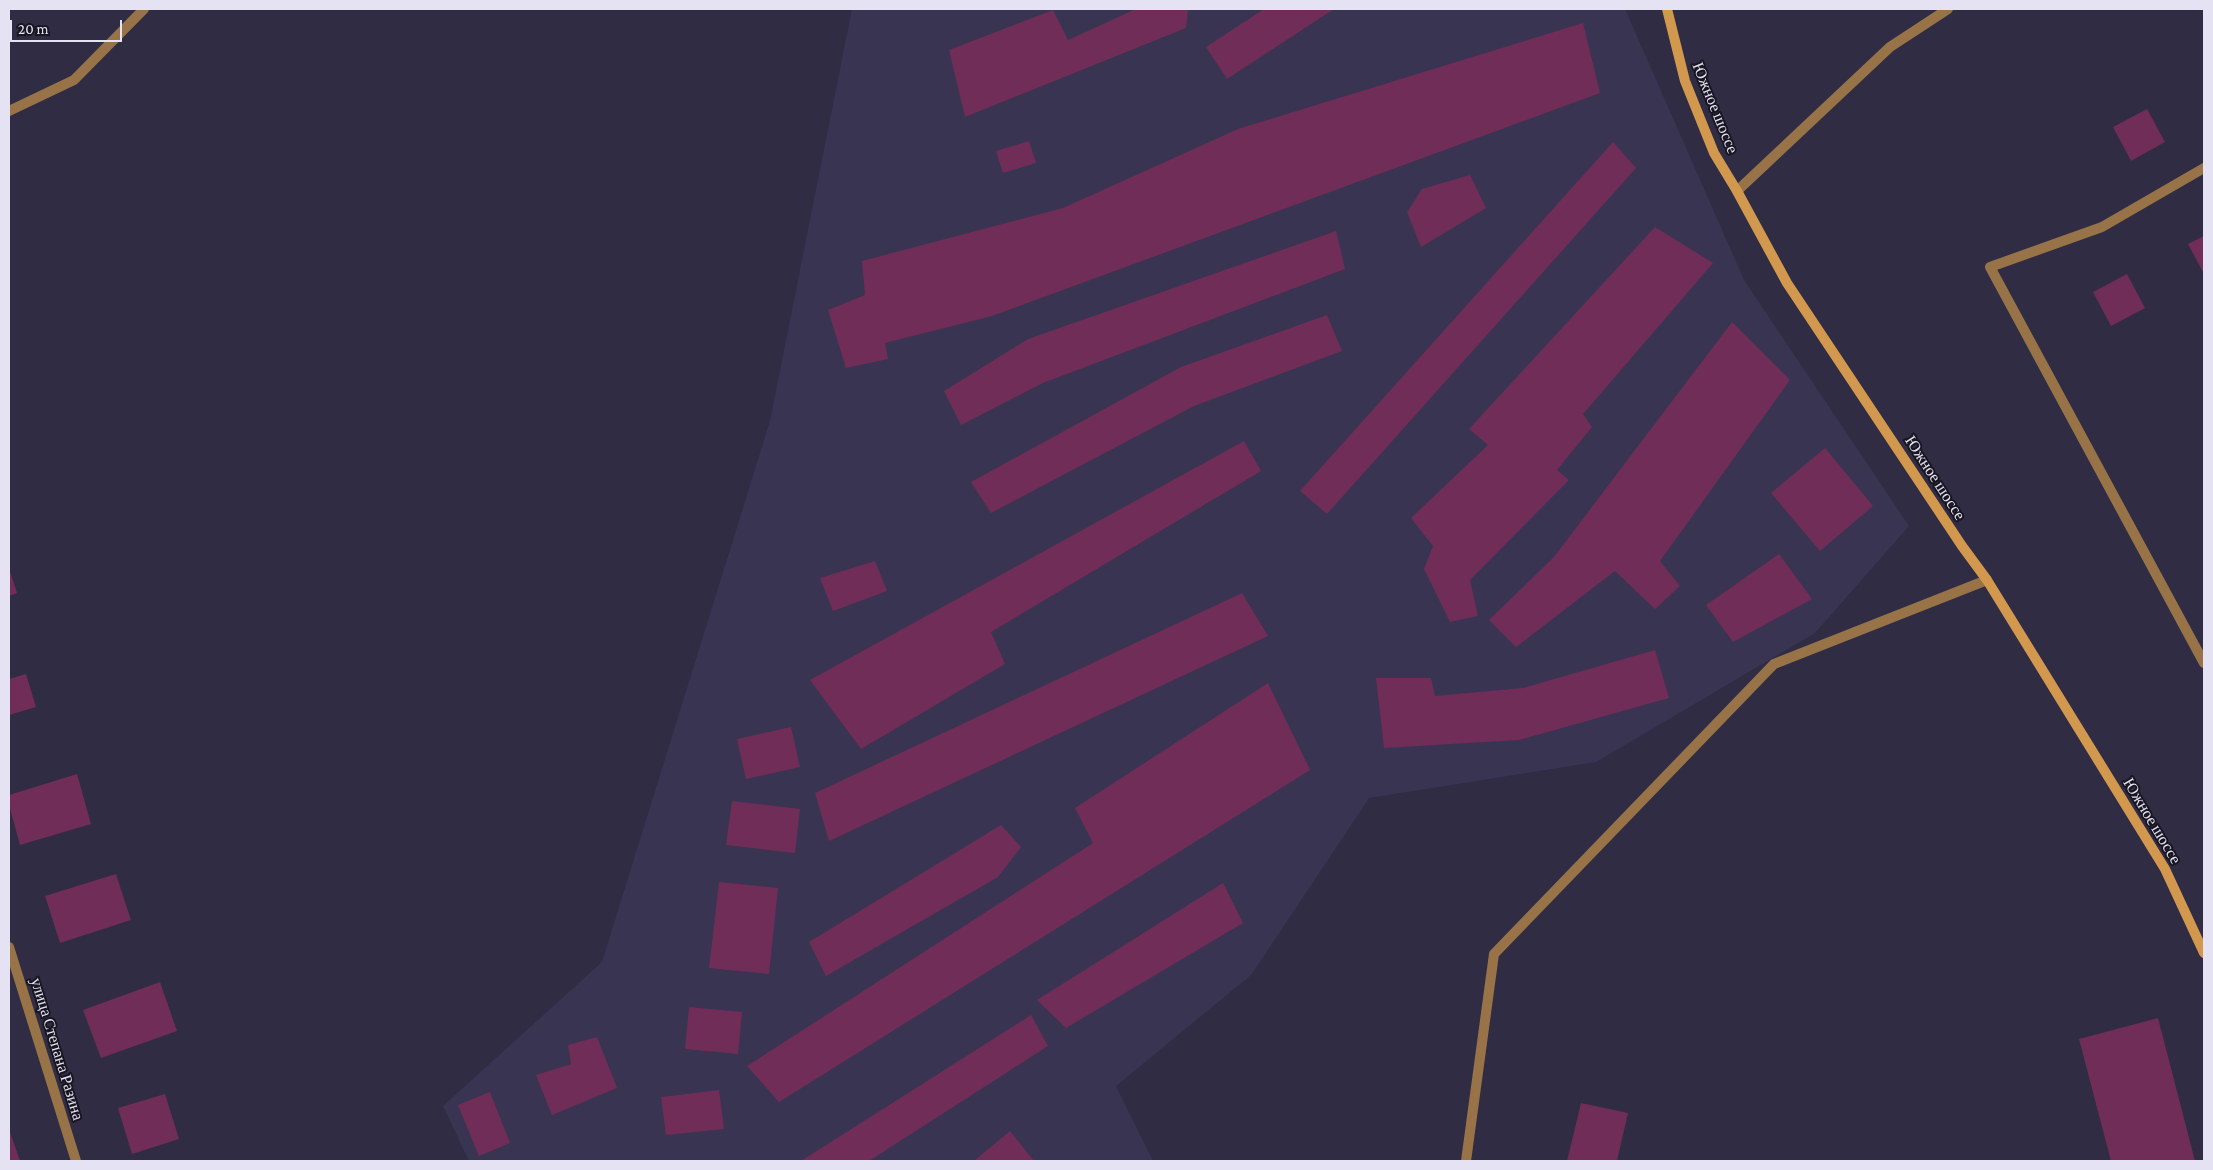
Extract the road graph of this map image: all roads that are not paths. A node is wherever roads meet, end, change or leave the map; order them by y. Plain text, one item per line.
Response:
1 (144, 9) edge
2 (1667, 9) edge
3 (1948, 9) edge
4 (9, 111) edge
5 (2204, 168) edge
6 (1737, 191) junction
7 (1987, 580) junction
8 (2204, 663) edge
9 (9, 946) edge
10 (2204, 953) edge
11 (76, 1161) edge
12 (1466, 1161) edge

1 - 4 street
2 - 6 street, Южное шоссе
3 - 6 street
5 - 8 street
6 - 7 street, Южное шоссе
7 - 10 street, Южное шоссе
7 - 12 street
9 - 11 street, улица Степана Разина

